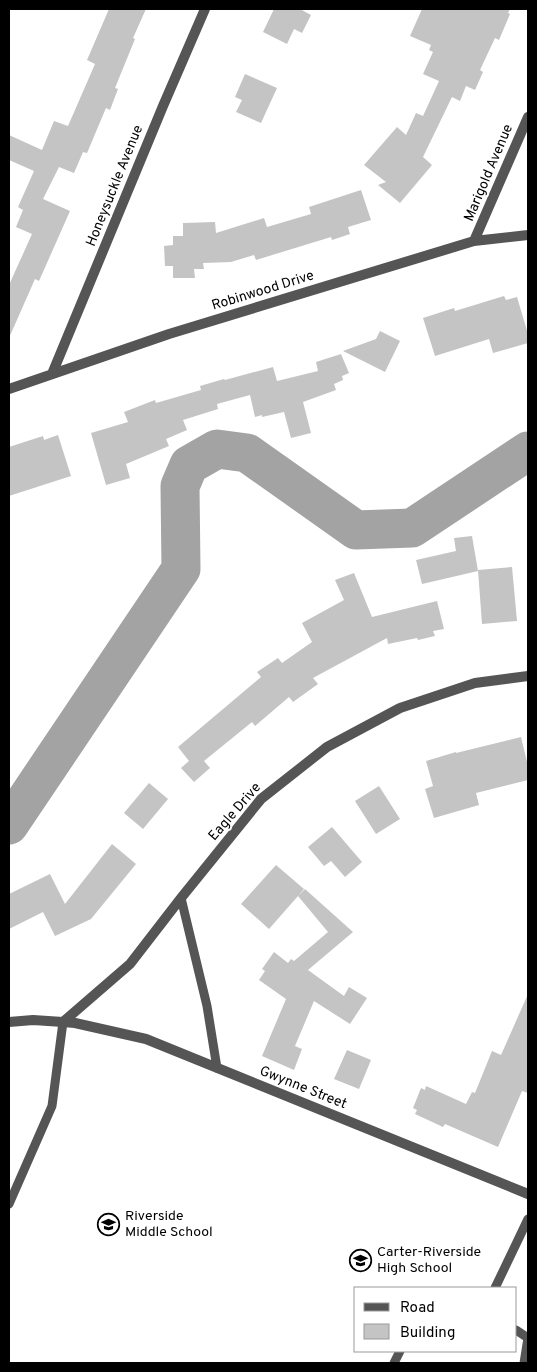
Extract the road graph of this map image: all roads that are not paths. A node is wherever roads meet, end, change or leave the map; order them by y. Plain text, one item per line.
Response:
1 (205, 9) edge
2 (528, 117) edge
3 (528, 235) edge
4 (474, 241) junction
5 (52, 374) junction
6 (9, 388) edge
7 (528, 676) edge
8 (181, 898) junction
9 (9, 1022) edge
10 (63, 1022) junction
11 (216, 1068) junction
12 (528, 1194) edge
13 (9, 1204) edge
14 (528, 1219) edge
15 (495, 1287) edge
16 (517, 1331) edge
17 (524, 1363) edge

1 - 5 street, Honeysuckle Avenue
2 - 4 street, Marigold Avenue
3 - 4 street, Robinwood Drive
4 - 5 street, Robinwood Drive
5 - 6 street, Robinwood Drive
7 - 8 street, Eagle Drive
8 - 10 street, Eagle Drive
8 - 11 lane
9 - 10 street
10 - 11 street, Gwynne Street
10 - 13 lane
11 - 12 street, Gwynne Street
14 - 15 lane
16 - 17 lane

